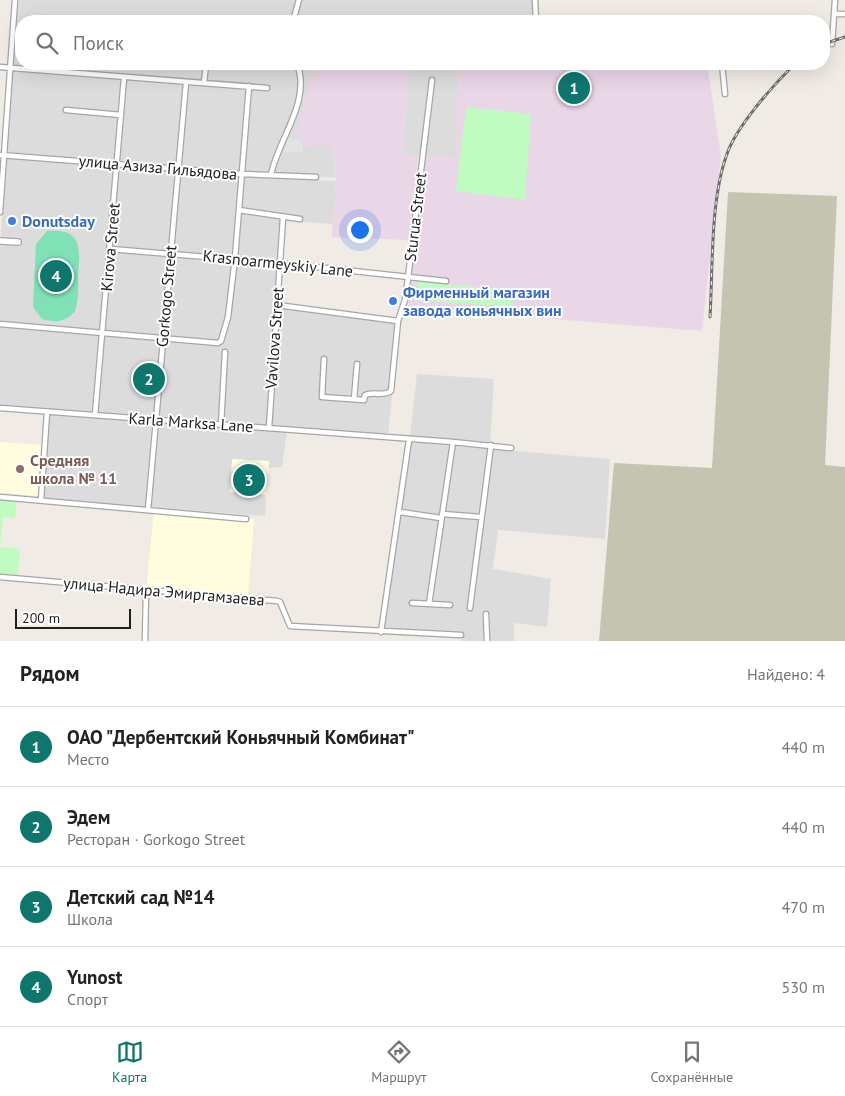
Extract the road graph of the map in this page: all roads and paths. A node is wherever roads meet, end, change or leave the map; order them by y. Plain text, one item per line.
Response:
1 (15, 0) edge
2 (299, 0) edge
3 (535, 0) edge
4 (836, 0) edge
5 (836, 14) junction
6 (845, 14) edge
7 (295, 15) edge
8 (536, 15) edge
9 (832, 44) dead end
10 (0, 67) edge
11 (10, 68) junction
12 (15, 68) edge
13 (33, 70) edge
14 (205, 70) edge
15 (298, 70) edge
16 (723, 70) edge
17 (124, 78) junction
18 (432, 80) dead end
19 (186, 83) junction
20 (204, 84) junction
21 (249, 86) junction
22 (268, 88) dead end
23 (725, 94) dead end
24 (66, 110) dead end
25 (121, 115) junction
26 (2, 155) edge
27 (117, 164) junction
28 (178, 168) junction
29 (243, 174) junction
30 (272, 175) junction
31 (316, 177) dead end
32 (239, 210) junction
33 (0, 212) edge
34 (284, 218) junction
35 (300, 219) dead end
36 (0, 241) edge
37 (18, 242) dead end
38 (110, 249) junction
39 (170, 252) junction
40 (235, 258) junction
41 (279, 263) junction
42 (408, 278) junction
43 (446, 281) dead end
44 (277, 305) junction
45 (398, 321) junction
46 (0, 324) edge
47 (102, 332) junction
48 (163, 338) junction
49 (225, 352) dead end
50 (324, 359) dead end
51 (357, 364) dead end
52 (354, 399) junction
53 (0, 408) edge
54 (47, 412) junction
55 (95, 415) junction
56 (154, 420) junction
57 (221, 424) junction
58 (268, 428) junction
59 (409, 440) junction
60 (453, 442) junction
61 (491, 445) junction
62 (511, 448) dead end
63 (0, 496) edge
64 (41, 500) junction
65 (148, 510) junction
66 (400, 512) junction
67 (441, 516) junction
68 (481, 517) junction
69 (246, 519) dead end
70 (0, 577) edge
71 (146, 591) junction
72 (412, 603) dead end
73 (430, 604) junction
74 (450, 605) dead end
75 (470, 608) dead end
76 (486, 614) dead end
77 (381, 632) junction
78 (461, 635) dead end
79 (145, 641) edge
80 (487, 641) edge

1 - 11 street
2 - 7 street
3 - 8 street
4 - 5 street
5 - 6 street
5 - 9 street
10 - 11 street
11 - 12 street
11 - 26 street
13 - 17 street
14 - 20 street
15 - 30 street
16 - 23 street
17 - 19 street
17 - 25 street, Kirova Street
18 - 42 street, Sturua Street
19 - 20 street
19 - 28 street, Gorkogo Street
20 - 21 street
21 - 22 street
21 - 29 street
24 - 25 street
25 - 27 street, Kirova Street
26 - 27 street, улица Азиза Гильядова
26 - 33 street
27 - 28 street, улица Азиза Гильядова
27 - 38 street, Kirova Street
28 - 29 street, улица Азиза Гильядова
28 - 39 street, Gorkogo Street
29 - 30 street, улица Азиза Гильядова
29 - 32 street
30 - 31 street, улица Азиза Гильядова
32 - 34 street
32 - 40 street
34 - 35 street
34 - 41 street, Vavilova Street
36 - 37 street
38 - 39 street, Krasnoarmeyskiy Lane
38 - 47 street, Kirova Street
39 - 40 street, Krasnoarmeyskiy Lane
39 - 48 street, Gorkogo Street
40 - 41 street, Krasnoarmeyskiy Lane
40 - 48 street
41 - 42 street, Krasnoarmeyskiy Lane
41 - 44 street, Vavilova Street
42 - 43 street, Krasnoarmeyskiy Lane
42 - 45 street, Sturua Street
44 - 45 street
44 - 58 street, Vavilova Street
45 - 52 street, Sturua Street
46 - 47 street
47 - 48 street
47 - 55 street, Kirova Street
48 - 56 street, Gorkogo Street
49 - 57 street
50 - 52 street
51 - 52 street
53 - 54 street, Karla Marksa Lane
54 - 55 street, Karla Marksa Lane
54 - 64 street
55 - 56 street, Karla Marksa Lane
56 - 57 street, Karla Marksa Lane
56 - 65 street, Gorkogo Street
57 - 58 street, Karla Marksa Lane
58 - 59 street, Karla Marksa Lane
59 - 60 street, Karla Marksa Lane
59 - 66 street
60 - 61 street, Karla Marksa Lane
60 - 67 street
61 - 62 street, Karla Marksa Lane
61 - 68 street
63 - 64 street
64 - 65 street
65 - 69 street
66 - 67 street
66 - 77 street
67 - 68 street
67 - 73 street
68 - 75 street
70 - 71 street, улица Надира Эмиргамзаева
71 - 77 street, улица Надира Эмиргамзаева
71 - 79 street
72 - 73 street
73 - 74 street
76 - 80 street
77 - 78 street, улица Надира Эмиргамзаева

